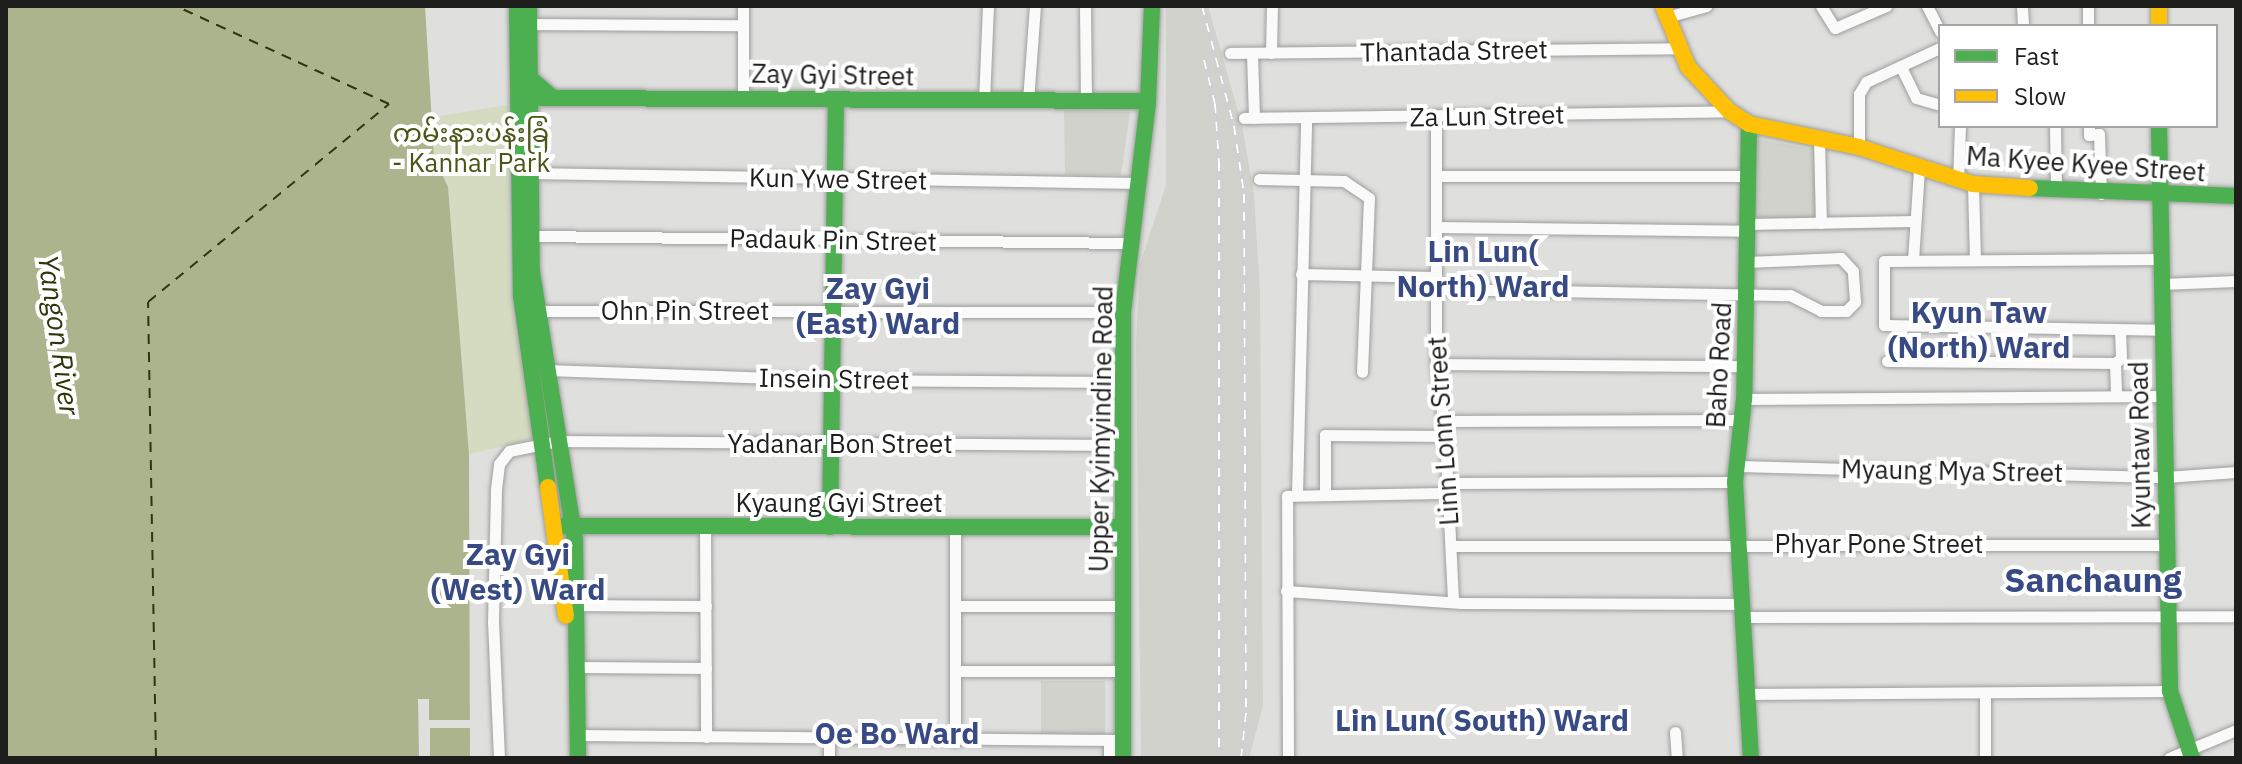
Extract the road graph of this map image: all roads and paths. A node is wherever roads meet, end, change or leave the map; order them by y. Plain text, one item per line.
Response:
1 (517, 6) edge
2 (529, 6) edge
3 (743, 6) edge
4 (988, 6) edge
5 (1035, 6) edge
6 (1085, 6) edge
7 (1152, 6) edge
8 (1272, 6) edge
9 (1706, 6) edge
10 (1821, 6) edge
11 (1886, 6) edge
12 (1927, 6) edge
13 (1665, 11) edge
14 (529, 24) junction
15 (743, 25) junction
16 (1938, 28) edge
17 (1678, 48) junction
18 (1938, 49) edge
19 (1230, 53) dead end
20 (1252, 53) junction
21 (1271, 53) junction
22 (1901, 67) junction
23 (531, 75) junction
24 (551, 97) junction
25 (743, 98) junction
26 (836, 100) junction
27 (984, 101) junction
28 (1028, 101) junction
29 (1086, 101) junction
30 (1148, 101) junction
31 (527, 103) junction
32 (1938, 104) edge
33 (1729, 111) junction
34 (1436, 117) junction
35 (1306, 118) junction
36 (1749, 124) junction
37 (1960, 128) edge
38 (2055, 128) edge
39 (2089, 128) edge
40 (2159, 128) edge
41 (1819, 137) junction
42 (1859, 147) junction
43 (1919, 170) junction
44 (529, 173) junction
45 (1436, 176) junction
46 (1748, 176) junction
47 (1259, 179) dead end
48 (1306, 179) junction
49 (835, 180) junction
50 (1966, 182) junction
51 (1139, 183) junction
52 (2056, 191) junction
53 (2101, 194) junction
54 (2236, 196) edge
55 (2159, 197) junction
56 (1914, 221) junction
57 (1821, 223) junction
58 (1436, 227) junction
59 (1747, 228) junction
60 (533, 236) junction
61 (834, 240) junction
62 (1132, 243) junction
63 (1975, 259) junction
64 (2161, 259) junction
65 (1913, 260) junction
66 (1747, 262) junction
67 (1301, 274) junction
68 (1366, 274) junction
69 (2236, 281) edge
70 (1436, 283) junction
71 (2161, 284) junction
72 (1746, 292) junction
73 (530, 312) junction
74 (833, 312) junction
75 (1123, 312) junction
76 (2120, 330) junction
77 (2161, 330) junction
78 (1887, 361) dead end
79 (2115, 363) junction
80 (1436, 364) junction
81 (1745, 366) junction
82 (546, 370) junction
83 (1362, 372) dead end
84 (832, 380) junction
85 (1121, 382) junction
86 (2116, 390) dead end
87 (2164, 396) junction
88 (1744, 399) junction
89 (1741, 420) junction
90 (1443, 421) junction
91 (1445, 436) junction
92 (551, 443) junction
93 (1122, 445) junction
94 (831, 446) junction
95 (2236, 472) edge
96 (1736, 474) junction
97 (2166, 477) junction
98 (1449, 488) junction
99 (1325, 494) junction
100 (1292, 495) junction
101 (573, 526) junction
102 (705, 526) junction
103 (830, 527) junction
104 (1122, 527) junction
105 (955, 528) junction
106 (1736, 544) junction
107 (2167, 545) junction
108 (1451, 546) junction
109 (1286, 591) junction
110 (1453, 600) junction
111 (572, 605) junction
112 (706, 606) junction
113 (955, 606) junction
114 (1122, 606) junction
115 (1744, 611) junction
116 (2169, 616) junction
117 (2236, 616) edge
118 (578, 667) junction
119 (706, 668) junction
120 (955, 671) junction
121 (1122, 671) junction
122 (2170, 691) junction
123 (1985, 693) junction
124 (1749, 694) junction
125 (2236, 730) edge
126 (1675, 732) dead end
127 (578, 735) junction
128 (706, 737) junction
129 (1116, 740) junction
130 (829, 741) junction
131 (955, 741) junction
132 (2191, 755) edge
133 (499, 758) edge
134 (566, 758) edge
135 (578, 758) edge
136 (829, 758) edge
137 (1109, 758) edge
138 (1123, 758) edge
139 (1288, 758) edge
140 (1677, 758) edge
141 (1751, 758) edge
142 (1985, 758) edge
143 (2169, 758) edge

1 - 31 main road
2 - 14 main road
3 - 15 street
4 - 27 street
5 - 28 street
6 - 29 street
7 - 30 main road, Upper Kyimyindine Road
8 - 21 street
9 - 13 street
10 - 11 street
12 - 16 street
13 - 17 main road
14 - 15 street
14 - 23 main road
15 - 25 street
17 - 21 street, Thantada Street
17 - 33 main road
18 - 22 street
19 - 20 street, Thantada Street
20 - 21 street, Thantada Street
20 - 35 street, Za Lun Street
22 - 32 street
22 - 42 street
23 - 24 main road
23 - 31 main road
24 - 25 main road, Zay Gyi Street
24 - 31 main road
25 - 26 main road, Zay Gyi Street
26 - 27 main road, Zay Gyi Street
26 - 49 main road
27 - 28 main road, Zay Gyi Street
28 - 29 main road, Zay Gyi Street
29 - 30 main road, Zay Gyi Street
30 - 51 main road, Upper Kyimyindine Road
31 - 44 main road
33 - 34 street, Za Lun Street
33 - 36 main road
34 - 35 street, Za Lun Street
34 - 45 street, Linn Lonn Street
35 - 48 street
36 - 41 main road, Ma Kyee Kyee Street
36 - 46 main road, Baho Road
37 - 50 street
38 - 52 street
39 - 53 street
40 - 55 main road, Kyuntaw Road
41 - 42 main road, Ma Kyee Kyee Street
41 - 57 street
42 - 43 main road, Ma Kyee Kyee Street
43 - 50 main road, Ma Kyee Kyee Street
43 - 56 street
44 - 49 street, Kun Ywe Street
44 - 60 main road
44 - 73 main road
45 - 46 street
45 - 58 street, Linn Lonn Street
46 - 59 main road, Baho Road
47 - 48 street
48 - 67 street
48 - 68 street
49 - 51 street, Kun Ywe Street
49 - 61 main road
50 - 52 main road, Ma Kyee Kyee Street
50 - 63 street
51 - 62 main road, Upper Kyimyindine Road
52 - 53 main road, Ma Kyee Kyee Street
53 - 55 main road, Ma Kyee Kyee Street
54 - 55 main road, Ma Kyee Kyee Street
55 - 64 main road, Kyuntaw Road
56 - 57 street
56 - 65 street
57 - 59 street
58 - 59 street
58 - 70 street, Linn Lonn Street
59 - 66 main road, Baho Road
60 - 61 street, Padauk Pin Street
60 - 73 main road
61 - 62 street, Padauk Pin Street
61 - 74 main road
62 - 75 main road, Upper Kyimyindine Road
63 - 64 street
63 - 65 street
64 - 71 main road, Kyuntaw Road
65 - 76 street
66 - 72 main road, Baho Road
66 - 72 street
67 - 68 street
67 - 100 street
68 - 70 street
68 - 83 street
69 - 71 street
70 - 72 street
70 - 80 street, Linn Lonn Street
71 - 77 main road, Kyuntaw Road
72 - 81 main road, Baho Road
73 - 74 street, Ohn Pin Street
73 - 82 main road
73 - 92 main road
74 - 75 street, Ohn Pin Street
74 - 84 main road
75 - 85 main road, Upper Kyimyindine Road
76 - 77 street
76 - 79 street
77 - 87 main road, Kyuntaw Road
78 - 79 street
79 - 86 street
80 - 81 street
80 - 90 street, Linn Lonn Street
81 - 88 main road, Baho Road
82 - 84 street, Insein Street
82 - 92 main road
84 - 85 street, Insein Street
84 - 94 main road
85 - 93 main road, Upper Kyimyindine Road
87 - 88 street
87 - 97 main road, Kyuntaw Road
88 - 89 main road, Baho Road
89 - 90 street
89 - 96 main road, Baho Road
90 - 91 street, Linn Lonn Street
91 - 98 street, Linn Lonn Street
91 - 99 street
92 - 94 street, Yadanar Bon Street
92 - 101 main road
92 - 133 street, Yadanar Bon Street
93 - 94 street, Yadanar Bon Street
93 - 104 main road, Upper Kyimyindine Road
94 - 103 main road
95 - 97 street, Myaung Mya Street
96 - 97 street, Myaung Mya Street
96 - 98 street, Myaung Mya Street
96 - 106 main road, Baho Road
97 - 107 main road, Kyuntaw Road
98 - 99 street, Myaung Mya Street
98 - 108 street, Linn Lonn Street
99 - 100 street, Myaung Mya Street
100 - 109 street
101 - 102 main road, Kyaung Gyi Street
101 - 111 main road
102 - 103 main road, Kyaung Gyi Street
102 - 112 street
103 - 105 main road, Kyaung Gyi Street
104 - 105 main road, Kyaung Gyi Street
104 - 114 main road, Upper Kyimyindine Road
105 - 113 street
106 - 107 street, Phyar Pone Street
106 - 108 street, Phyar Pone Street
106 - 115 main road, Baho Road
107 - 116 main road, Kyuntaw Road
108 - 110 street, Linn Lonn Street
109 - 110 street
109 - 139 street
110 - 115 street
111 - 112 street
111 - 118 main road
111 - 134 main road
112 - 119 street
113 - 114 street
113 - 120 street
114 - 121 main road, Upper Kyimyindine Road
115 - 116 street
115 - 124 main road, Baho Road
116 - 117 street
116 - 122 main road, Kyuntaw Road
118 - 119 street
118 - 127 main road
119 - 128 street
120 - 121 street
120 - 131 street
121 - 129 main road, Upper Kyimyindine Road
122 - 123 street
122 - 132 main road, Kyuntaw Road
123 - 124 street
123 - 142 street
124 - 141 main road, Baho Road
125 - 132 street
126 - 140 street
127 - 128 street
127 - 135 main road
128 - 130 street
129 - 131 street
129 - 137 street
129 - 138 main road, Upper Kyimyindine Road
130 - 131 street
130 - 136 street
132 - 143 street

